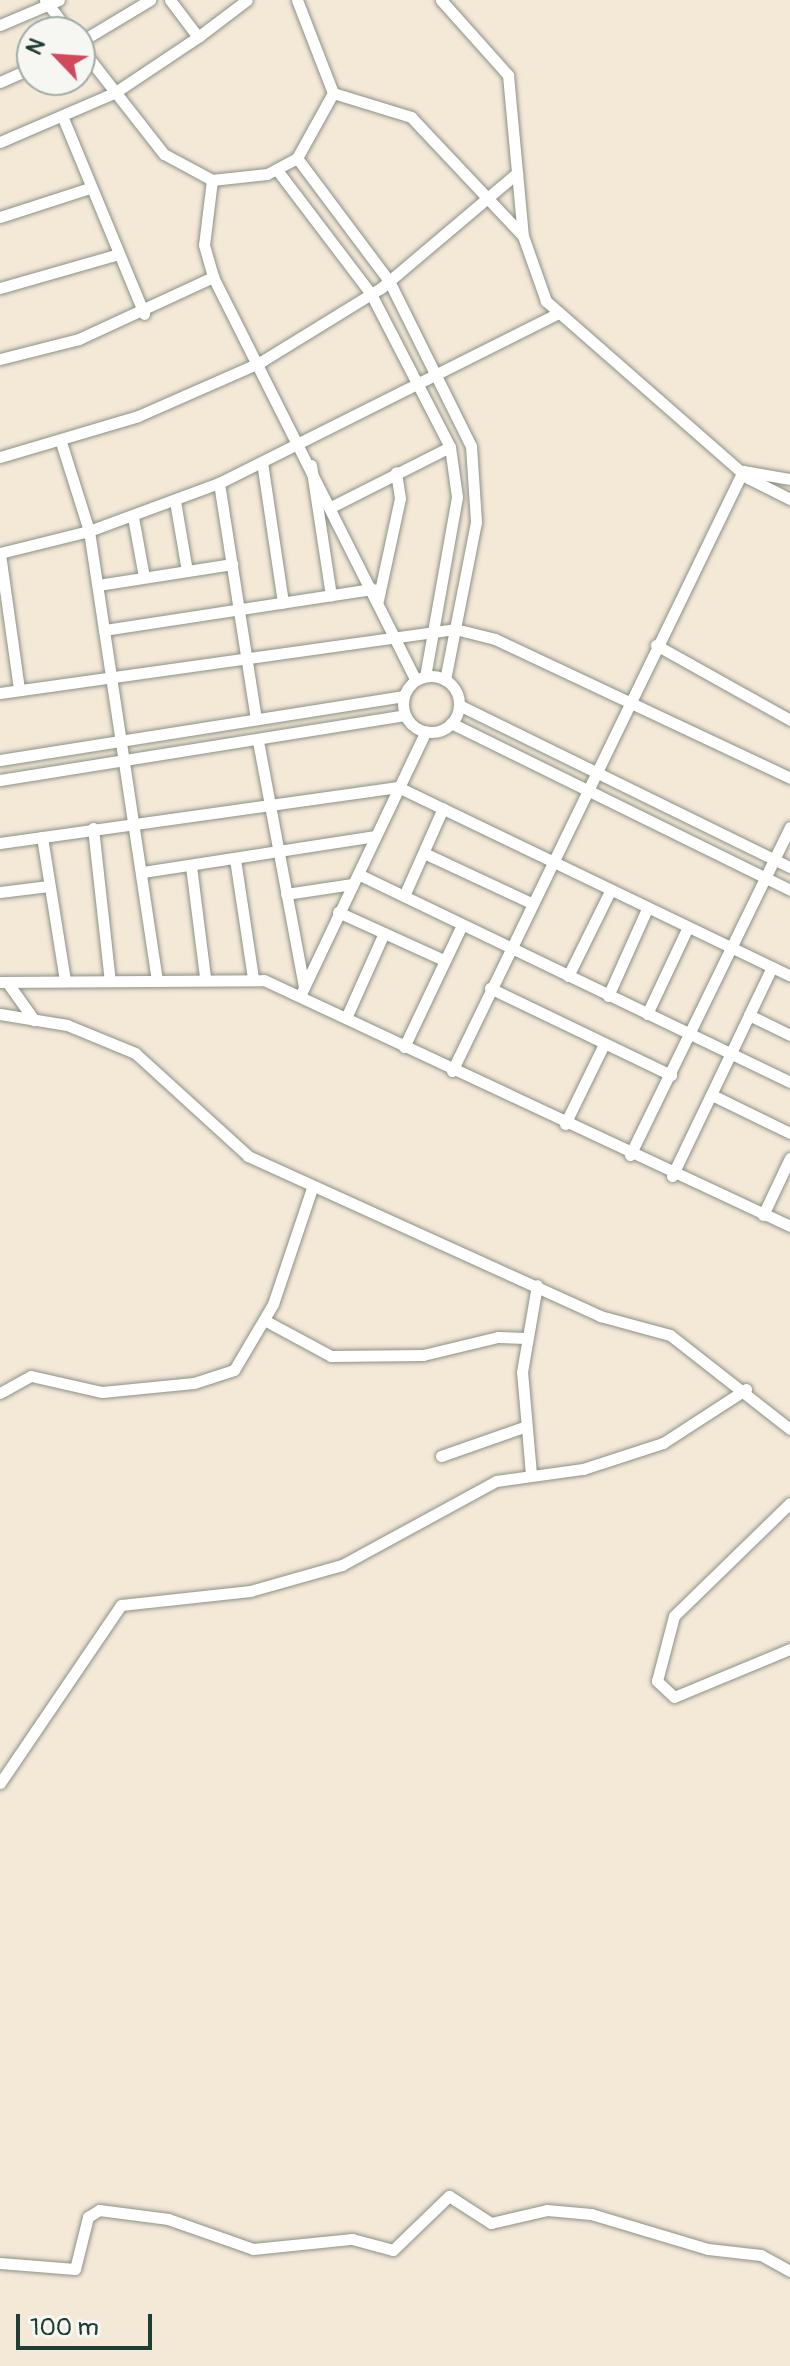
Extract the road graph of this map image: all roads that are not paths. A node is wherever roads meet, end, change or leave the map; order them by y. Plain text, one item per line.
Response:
1 (150, 0) edge
2 (170, 0) edge
3 (247, 0) edge
4 (297, 0) edge
5 (441, 0) edge
6 (51, 2) edge
7 (0, 25) edge
8 (96, 35) edge
9 (198, 37) junction
10 (96, 68) edge
11 (114, 93) junction
12 (333, 93) junction
13 (63, 118) junction
14 (0, 142) edge
15 (297, 158) junction
16 (277, 170) junction
17 (517, 173) junction
18 (212, 180) junction
19 (90, 188) junction
20 (490, 198) junction
21 (0, 217) edge
22 (523, 236) junction
23 (115, 255) junction
24 (213, 277) junction
25 (389, 281) junction
26 (0, 288) edge
27 (371, 294) junction
28 (559, 313) junction
29 (144, 314) junction
30 (0, 359) edge
31 (259, 363) junction
32 (440, 372) junction
33 (417, 388) junction
34 (61, 442) junction
35 (301, 445) junction
36 (450, 447) junction
37 (0, 457) edge
38 (262, 462) junction
39 (311, 465) junction
40 (743, 471) junction
41 (396, 472) junction
42 (790, 479) edge
43 (219, 483) junction
44 (790, 499) edge
45 (175, 501) junction
46 (333, 506) junction
47 (133, 517) junction
48 (89, 531) junction
49 (232, 564) junction
50 (187, 571) junction
51 (144, 577) junction
52 (98, 585) junction
53 (375, 594) junction
54 (331, 595) junction
55 (283, 602) junction
56 (240, 608) junction
57 (435, 628) junction
58 (455, 629) junction
59 (104, 630) junction
60 (396, 636) junction
61 (656, 645) junction
62 (245, 656) junction
63 (111, 676) junction
64 (421, 678) junction
65 (445, 680) junction
66 (19, 689) junction
67 (0, 693) edge
68 (404, 696) junction
69 (627, 701) junction
70 (459, 705) junction
71 (405, 715) junction
72 (256, 719) junction
73 (790, 720) edge
74 (451, 723) junction
75 (426, 731) junction
76 (122, 741) junction
77 (258, 741) junction
78 (0, 760) edge
79 (125, 760) junction
80 (592, 774) junction
81 (790, 778) edge
82 (0, 780) edge
83 (398, 787) junction
84 (584, 790) junction
85 (270, 805) junction
86 (443, 808) junction
87 (135, 822) junction
88 (790, 827) edge
89 (93, 828) junction
90 (375, 836) junction
91 (42, 837) junction
92 (0, 843) edge
93 (280, 851) junction
94 (424, 853) junction
95 (235, 859) junction
96 (774, 859) junction
97 (550, 862) junction
98 (191, 866) junction
99 (790, 867) edge
100 (143, 872) junction
101 (355, 879) junction
102 (765, 879) junction
103 (49, 886) junction
104 (790, 890) edge
105 (610, 891) junction
106 (0, 892) edge
107 (286, 894) junction
108 (404, 896) junction
109 (531, 903) junction
110 (647, 909) junction
111 (338, 912) junction
112 (462, 925) junction
113 (688, 927) junction
114 (384, 933) junction
115 (509, 947) junction
116 (732, 947) junction
117 (444, 960) junction
118 (772, 967) junction
119 (568, 976) junction
120 (790, 976) edge
121 (205, 977) junction
122 (253, 978) junction
123 (157, 979) junction
124 (65, 981) junction
125 (110, 981) junction
126 (3, 982) edge
127 (490, 988) junction
128 (302, 992) junction
129 (608, 996) junction
130 (0, 1014) edge
131 (647, 1014) junction
132 (749, 1015) junction
133 (346, 1018) junction
134 (34, 1020) junction
135 (690, 1035) junction
136 (790, 1035) edge
137 (604, 1044) junction
138 (404, 1047) junction
139 (731, 1055) junction
140 (452, 1071) junction
141 (671, 1075) junction
142 (790, 1082) edge
143 (712, 1095) junction
144 (565, 1124) junction
145 (790, 1133) edge
146 (630, 1155) junction
147 (790, 1158) edge
148 (672, 1176) junction
149 (312, 1188) junction
150 (763, 1215) junction
151 (790, 1226) edge
152 (537, 1285) junction
153 (266, 1321) junction
154 (526, 1338) junction
155 (746, 1389) junction
156 (0, 1393) edge
157 (524, 1427) junction
158 (790, 1429) edge
159 (441, 1456) dead end
160 (531, 1474) junction
161 (790, 1503) edge
162 (790, 1649) edge
163 (0, 1783) edge
164 (0, 2263) edge
165 (790, 2271) edge

1 - 8 street
2 - 9 street
3 - 9 street
4 - 12 street
5 - 17 street
6 - 7 street
9 - 11 street
10 - 11 street
11 - 13 street
11 - 18 street
12 - 15 street
12 - 20 street
13 - 14 street
13 - 19 street
15 - 16 street
15 - 25 street
16 - 18 street
16 - 27 street
17 - 20 street
17 - 22 street
18 - 24 street
19 - 21 street
19 - 23 street
20 - 22 street
20 - 25 street
22 - 28 street
23 - 26 street
23 - 29 street
24 - 29 street
24 - 31 street
25 - 27 street
25 - 32 street
27 - 31 street
27 - 33 street
28 - 32 street
28 - 40 street
29 - 30 street
31 - 34 street
31 - 35 street
32 - 33 street
32 - 58 street
33 - 35 street
33 - 36 street
34 - 37 street
34 - 48 street
35 - 38 street
35 - 39 street
36 - 41 street
36 - 57 street
38 - 43 street
38 - 55 street
39 - 46 street
39 - 54 street
40 - 42 street
40 - 44 street
40 - 61 street
41 - 46 street
41 - 53 street
43 - 45 street
43 - 49 street
45 - 47 street
45 - 50 street
46 - 53 street
47 - 48 street
47 - 51 street
48 - 52 street
48 - 66 street
49 - 50 street
49 - 56 street
50 - 51 street
51 - 52 street
52 - 59 street
53 - 54 street
53 - 60 street
54 - 55 street
55 - 56 street
56 - 59 street
56 - 62 street
57 - 58 street
57 - 60 street
57 - 64 street
58 - 65 street
58 - 69 street
59 - 63 street
60 - 62 street
60 - 64 street
61 - 69 street
61 - 73 street
62 - 63 street
62 - 72 street
63 - 66 street
63 - 76 street
64 - 65 street
64 - 68 street
65 - 70 street
66 - 67 street
68 - 71 street
68 - 72 street
69 - 80 street
69 - 81 street
70 - 74 street
70 - 80 street
71 - 75 street
71 - 77 street
72 - 76 street
74 - 75 street
74 - 84 street
75 - 83 street
76 - 78 street
76 - 79 street
77 - 79 street
77 - 85 street
79 - 82 street
79 - 87 street
80 - 84 street
80 - 96 street
83 - 85 street
83 - 86 street
83 - 90 street
84 - 97 street
84 - 102 street
85 - 87 street
85 - 93 street
86 - 94 street
86 - 97 street
87 - 89 street
87 - 100 street
88 - 96 street
89 - 91 street
89 - 125 street
90 - 93 street
90 - 101 street
91 - 92 street
91 - 103 street
93 - 95 street
93 - 107 street
94 - 108 street
94 - 109 street
95 - 98 street
95 - 122 street
96 - 99 street
96 - 102 street
97 - 105 street
97 - 109 street
98 - 100 street
98 - 121 street
100 - 123 street
101 - 107 street
101 - 108 street
101 - 111 street
102 - 104 street
102 - 116 street
103 - 106 street
103 - 124 street
105 - 110 street
105 - 119 street
107 - 128 street
108 - 112 street
109 - 115 street
110 - 113 street
110 - 129 street
111 - 114 street
111 - 128 street
112 - 115 street
112 - 117 street
113 - 116 street
113 - 131 street
114 - 117 street
114 - 133 street
115 - 119 street
115 - 127 street
116 - 118 street
116 - 135 street
117 - 138 street
118 - 120 street
118 - 132 street
119 - 129 street
121 - 122 street
121 - 123 street
122 - 128 street
123 - 125 street
124 - 125 street
124 - 126 street
126 - 134 street
127 - 137 street
127 - 140 street
128 - 133 street
129 - 131 street
130 - 134 street
131 - 135 street
132 - 136 street
132 - 139 street
133 - 138 street
134 - 149 street
135 - 139 street
135 - 141 street
137 - 141 street
137 - 144 street
138 - 140 street
139 - 142 street
139 - 143 street
140 - 144 street
141 - 146 street
143 - 145 street
143 - 148 street
144 - 146 street
146 - 148 street
147 - 150 street
148 - 150 street
149 - 152 street
149 - 153 street
150 - 151 street
152 - 154 street
152 - 155 street
153 - 154 street
153 - 156 street
154 - 157 street
155 - 158 street
155 - 160 street
157 - 159 street
157 - 160 street
160 - 163 street
161 - 162 street
164 - 165 street

